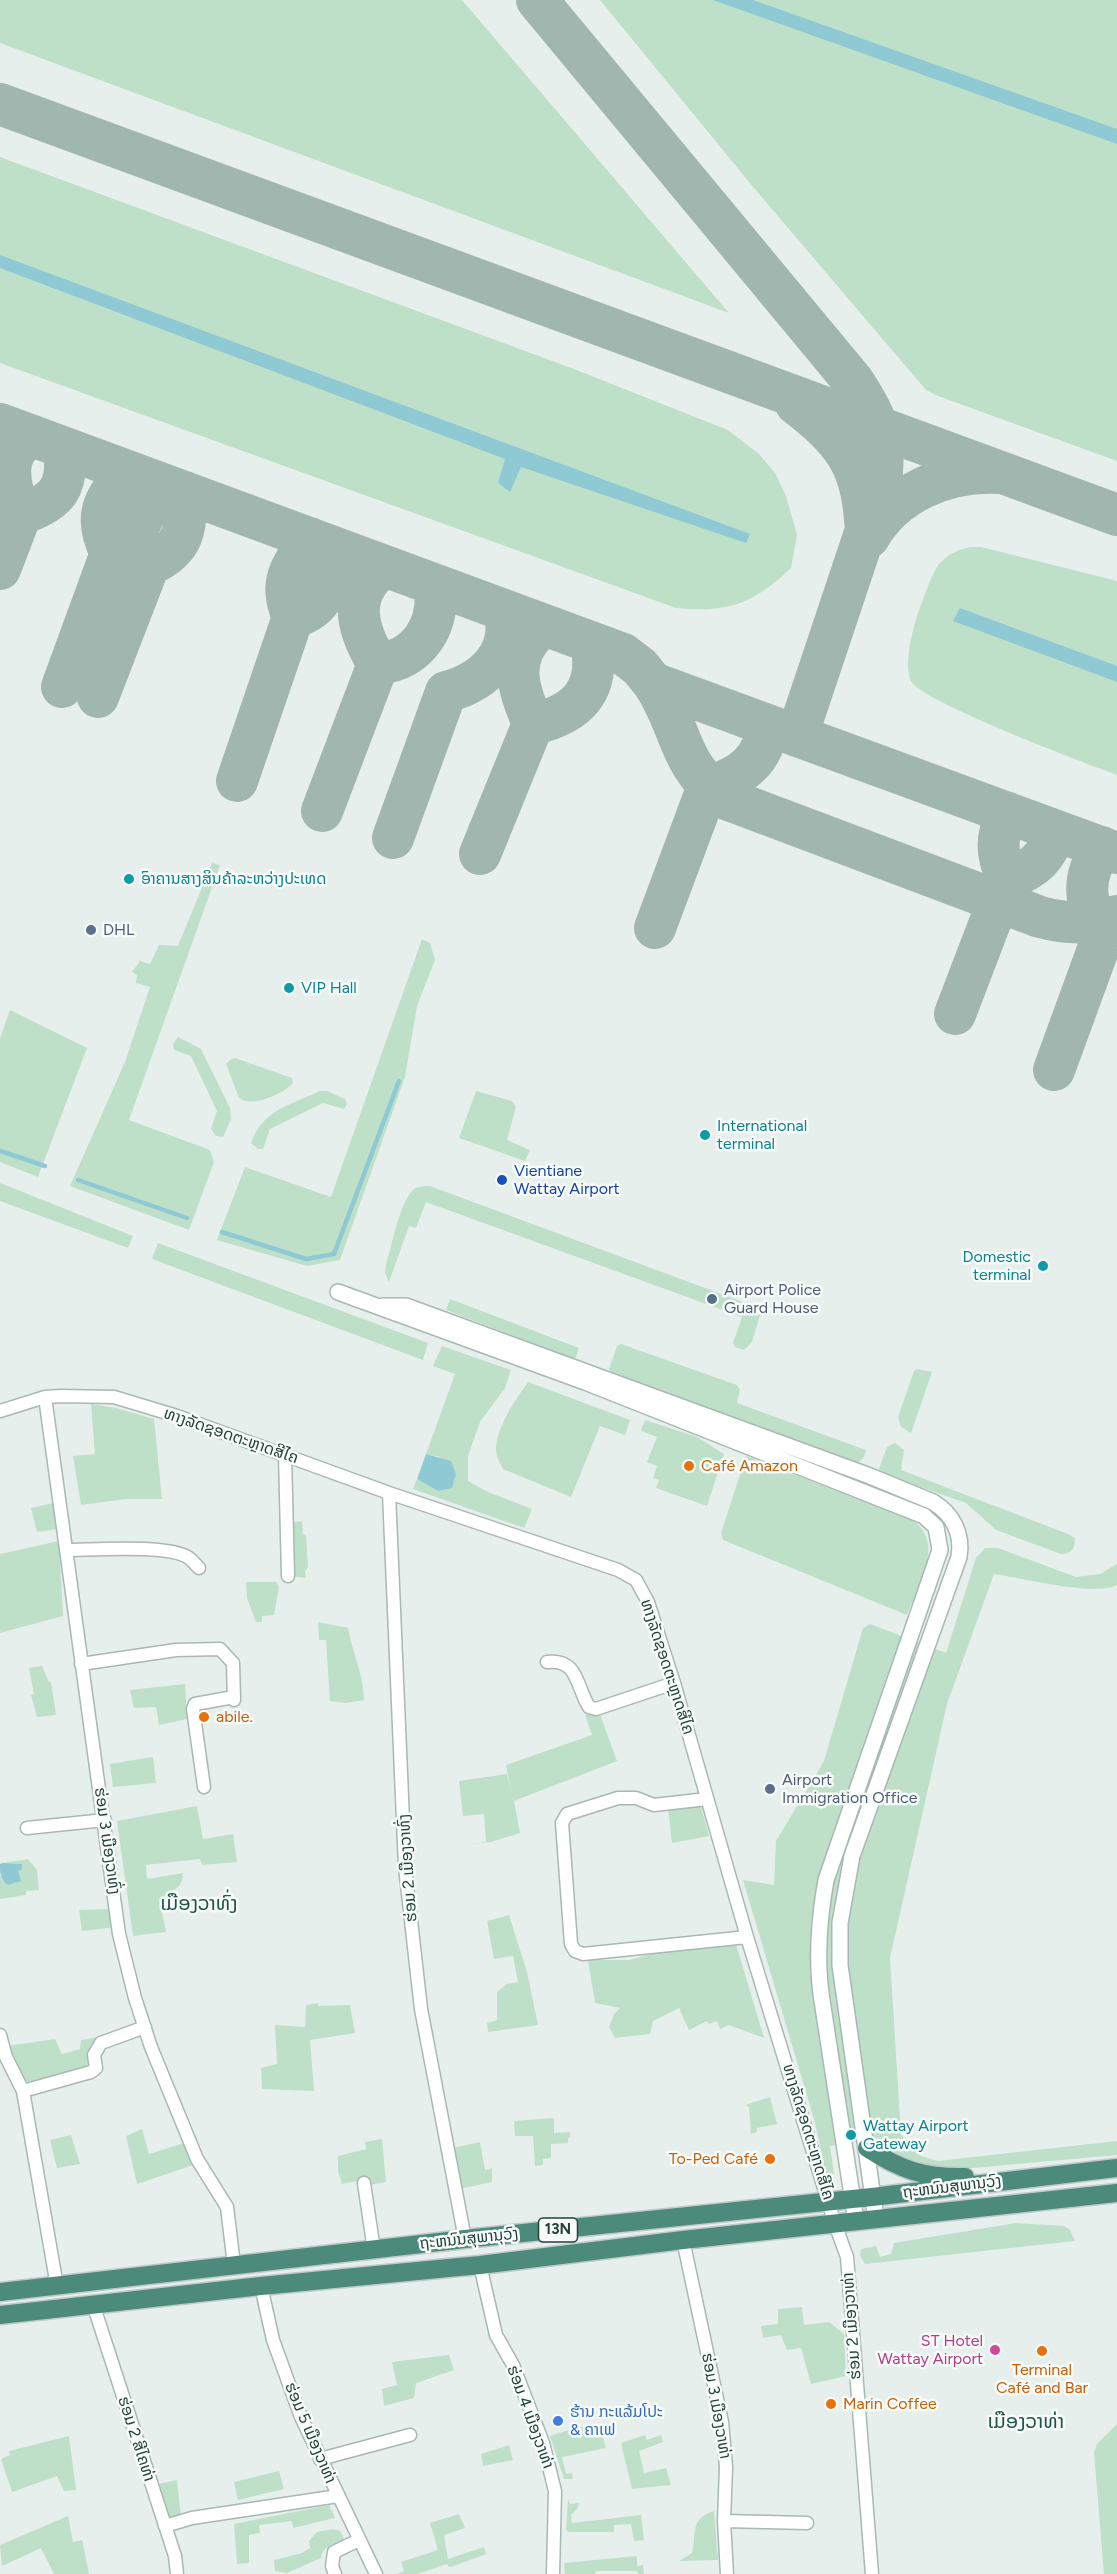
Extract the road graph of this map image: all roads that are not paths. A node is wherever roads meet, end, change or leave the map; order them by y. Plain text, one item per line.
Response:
1 (338, 1292) dead end
2 (375, 1307) junction
3 (45, 1398) junction
4 (0, 1411) edge
5 (285, 1455) junction
6 (389, 1493) junction
7 (66, 1550) junction
8 (199, 1568) dead end
9 (288, 1576) dead end
10 (913, 1626) junction
11 (933, 1632) junction
12 (547, 1662) dead end
13 (81, 1664) junction
14 (674, 1683) junction
15 (204, 1787) dead end
16 (707, 1799) junction
17 (105, 1820) junction
18 (27, 1828) dead end
19 (840, 1840) junction
20 (856, 1845) junction
21 (747, 1937) junction
22 (844, 1992) junction
23 (821, 1994) junction
24 (145, 2027) junction
25 (0, 2035) edge
26 (23, 2091) junction
27 (867, 2148) junction
28 (1117, 2168) edge
29 (1098, 2170) junction
30 (364, 2182) dead end
31 (1117, 2193) edge
32 (873, 2197) junction
33 (852, 2199) junction
34 (830, 2202) junction
35 (876, 2219) junction
36 (856, 2221) junction
37 (835, 2224) junction
38 (465, 2239) junction
39 (683, 2240) junction
40 (374, 2250) junction
41 (234, 2265) junction
42 (480, 2265) junction
43 (57, 2286) junction
44 (261, 2286) junction
45 (0, 2292) edge
46 (93, 2304) junction
47 (0, 2315) edge
48 (410, 2435) dead end
49 (320, 2459) junction
50 (338, 2496) junction
51 (724, 2521) junction
52 (807, 2523) dead end
53 (165, 2526) junction
54 (359, 2540) junction
55 (177, 2574) edge
56 (335, 2574) edge
57 (376, 2574) edge
58 (553, 2574) edge
59 (727, 2574) edge
60 (872, 2574) edge

1 - 2 street
2 - 10 street
2 - 11 street
3 - 4 street, ທາງລັດຊອດຕະຫຼາດສີໄຄ
3 - 5 street, ທາງລັດຊອດຕະຫຼາດສີໄຄ
3 - 7 street, ຮ່ອມ 3 ເມືອງວາທົ່ງ
5 - 6 street, ທາງລັດຊອດຕະຫຼາດສີໄຄ
5 - 9 street
6 - 14 street, ທາງລັດຊອດຕະຫຼາດສີໄຄ
6 - 38 street, ຮ່ອມ 2 ເມືອງວາທົ່ງ
7 - 8 street
7 - 13 street, ຮ່ອມ 3 ເມືອງວາທົ່ງ
10 - 11 street
10 - 19 street
11 - 20 street
12 - 14 street
13 - 15 street
13 - 17 street, ຮ່ອມ 3 ເມືອງວາທົ່ງ
14 - 16 street, ທາງລັດຊອດຕະຫຼາດສີໄຄ
16 - 21 street, ທາງລັດຊອດຕະຫຼາດສີໄຄ
16 - 21 street
17 - 18 street
17 - 24 street, ຮ່ອມ 3 ເມືອງວາທົ່ງ
19 - 20 street
19 - 23 street
20 - 22 street
21 - 34 street, ທາງລັດຊອດຕະຫຼາດສີໄຄ
22 - 23 street
22 - 27 street
23 - 33 street
24 - 26 street
24 - 41 street, ຮ່ອມ 3 ເມືອງວາທົ່ງ
25 - 26 street
26 - 43 street
27 - 29 highway
27 - 32 street
28 - 29 highway, ຖະຫນົນສຸພານຸວົງ / 13N
29 - 32 highway, ຖະຫນົນສຸພານຸວົງ / 13N
30 - 40 street
31 - 35 highway, ຖະຫນົນສຸພານຸວົງ / 13N
32 - 33 highway, ຖະຫນົນສຸພານຸວົງ / 13N
32 - 35 street
33 - 34 highway, ຖະຫນົນສຸພານຸວົງ / 13N
33 - 36 street
34 - 37 street, ທາງລັດຊອດຕະຫຼາດສີໄຄ
34 - 38 highway, ຖະຫນົນສຸພານຸວົງ / 13N
35 - 36 highway, ຖະຫນົນສຸພານຸວົງ / 13N
36 - 37 highway, ຖະຫນົນສຸພານຸວົງ / 13N
37 - 39 highway, ຖະຫນົນສຸພານຸວົງ / 13N
37 - 60 street, ຮ່ອມ 2 ເມືອງວາທ່າ
38 - 40 highway, ຖະຫນົນສຸພານຸວົງ / 13N
39 - 42 highway, ຖະຫນົນສຸພານຸວົງ / 13N
39 - 51 street, ຮ່ອມ 3 ເມືອງວາທ່າ
40 - 41 highway, ຖະຫນົນສຸພານຸວົງ / 13N
41 - 43 highway, ຖະຫນົນສຸພານຸວົງ / 13N
42 - 44 highway, ຖະຫນົນສຸພານຸວົງ / 13N
42 - 58 street, ຮ່ອມ 4 ເມືອງວາທ່າ
43 - 45 highway, ຖະຫນົນສຸພານຸວົງ / 13N
44 - 46 highway, ຖະຫນົນສຸພານຸວົງ / 13N
44 - 49 street, ຮ່ອມ 5 ເມືອງວາທ່າ
46 - 47 highway, ຖະຫນົນສຸພານຸວົງ / 13N
46 - 53 street, ຮ່ອມ 2 ສີໄຄທ່າ
48 - 49 street
49 - 50 street, ຮ່ອມ 5 ເມືອງວາທ່າ
50 - 53 street
50 - 54 street, ຮ່ອມ 5 ເມືອງວາທ່າ
51 - 52 street
51 - 59 street, ຮ່ອມ 3 ເມືອງວາທ່າ
53 - 55 street, ຮ່ອມ 2 ສີໄຄທ່າ
54 - 56 street
54 - 57 street, ຮ່ອມ 5 ເມືອງວາທ່າ

